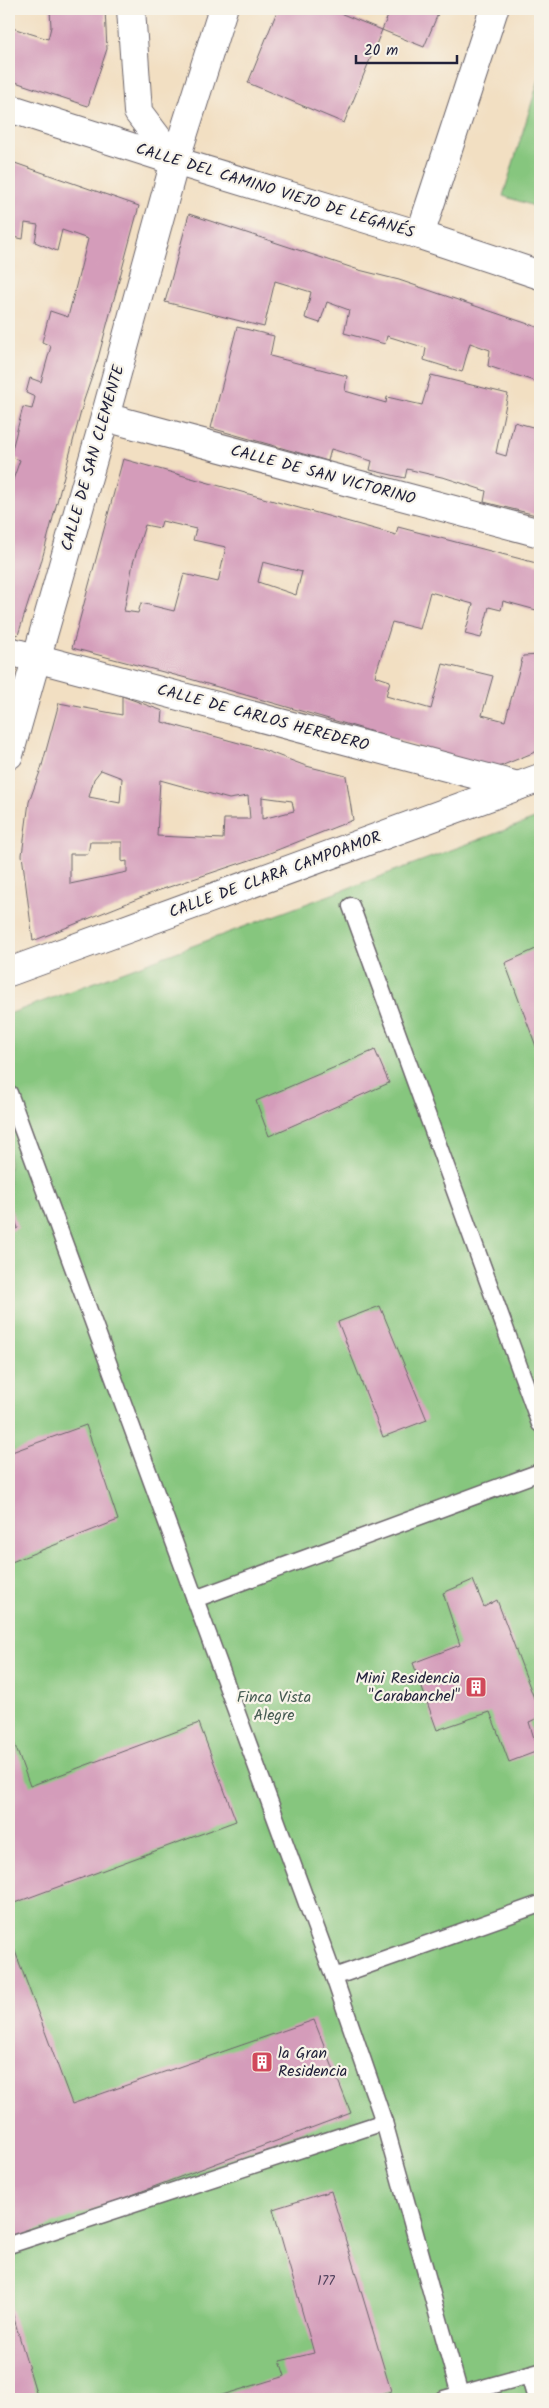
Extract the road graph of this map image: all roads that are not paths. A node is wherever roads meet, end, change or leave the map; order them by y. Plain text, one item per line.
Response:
1 (131, 9) edge
2 (224, 9) edge
3 (494, 9) edge
4 (9, 108) edge
5 (175, 161) junction
6 (420, 235) junction
7 (540, 275) edge
8 (105, 417) junction
9 (540, 533) edge
10 (9, 651) edge
11 (37, 658) junction
12 (9, 754) edge
13 (529, 782) edge
14 (351, 906) dead end
15 (9, 969) edge
16 (9, 1093) edge
17 (540, 1424) edge
18 (540, 1472) edge
19 (195, 1599) junction
20 (540, 1904) edge
21 (334, 1977) junction
22 (384, 2122) junction
23 (9, 2245) edge
24 (535, 2374) edge
25 (452, 2397) edge
26 (536, 2399) edge

1 - 5 street
2 - 5 street, CALLE DE SAN CLEMENTE
3 - 6 street
4 - 5 street, CALLE DEL CAMINO VIEJO DE LEGANÉS
5 - 6 street, CALLE DEL CAMINO VIEJO DE LEGANÉS
5 - 8 street, CALLE DE SAN CLEMENTE
6 - 7 street, CALLE DEL CAMINO VIEJO DE LEGANÉS
8 - 9 street, CALLE DE SAN VICTORINO
8 - 11 street, CALLE DE SAN CLEMENTE
10 - 11 street, CALLE DE CARLOS HEREDERO
11 - 12 street, CALLE DE SAN CLEMENTE
11 - 13 street, CALLE DE CARLOS HEREDERO
13 - 15 street, CALLE DE CLARA CAMPOAMOR
14 - 17 lane
16 - 19 lane
18 - 19 lane
19 - 21 lane
20 - 21 lane
21 - 22 lane
22 - 23 lane
22 - 25 lane
24 - 25 lane
24 - 26 lane

